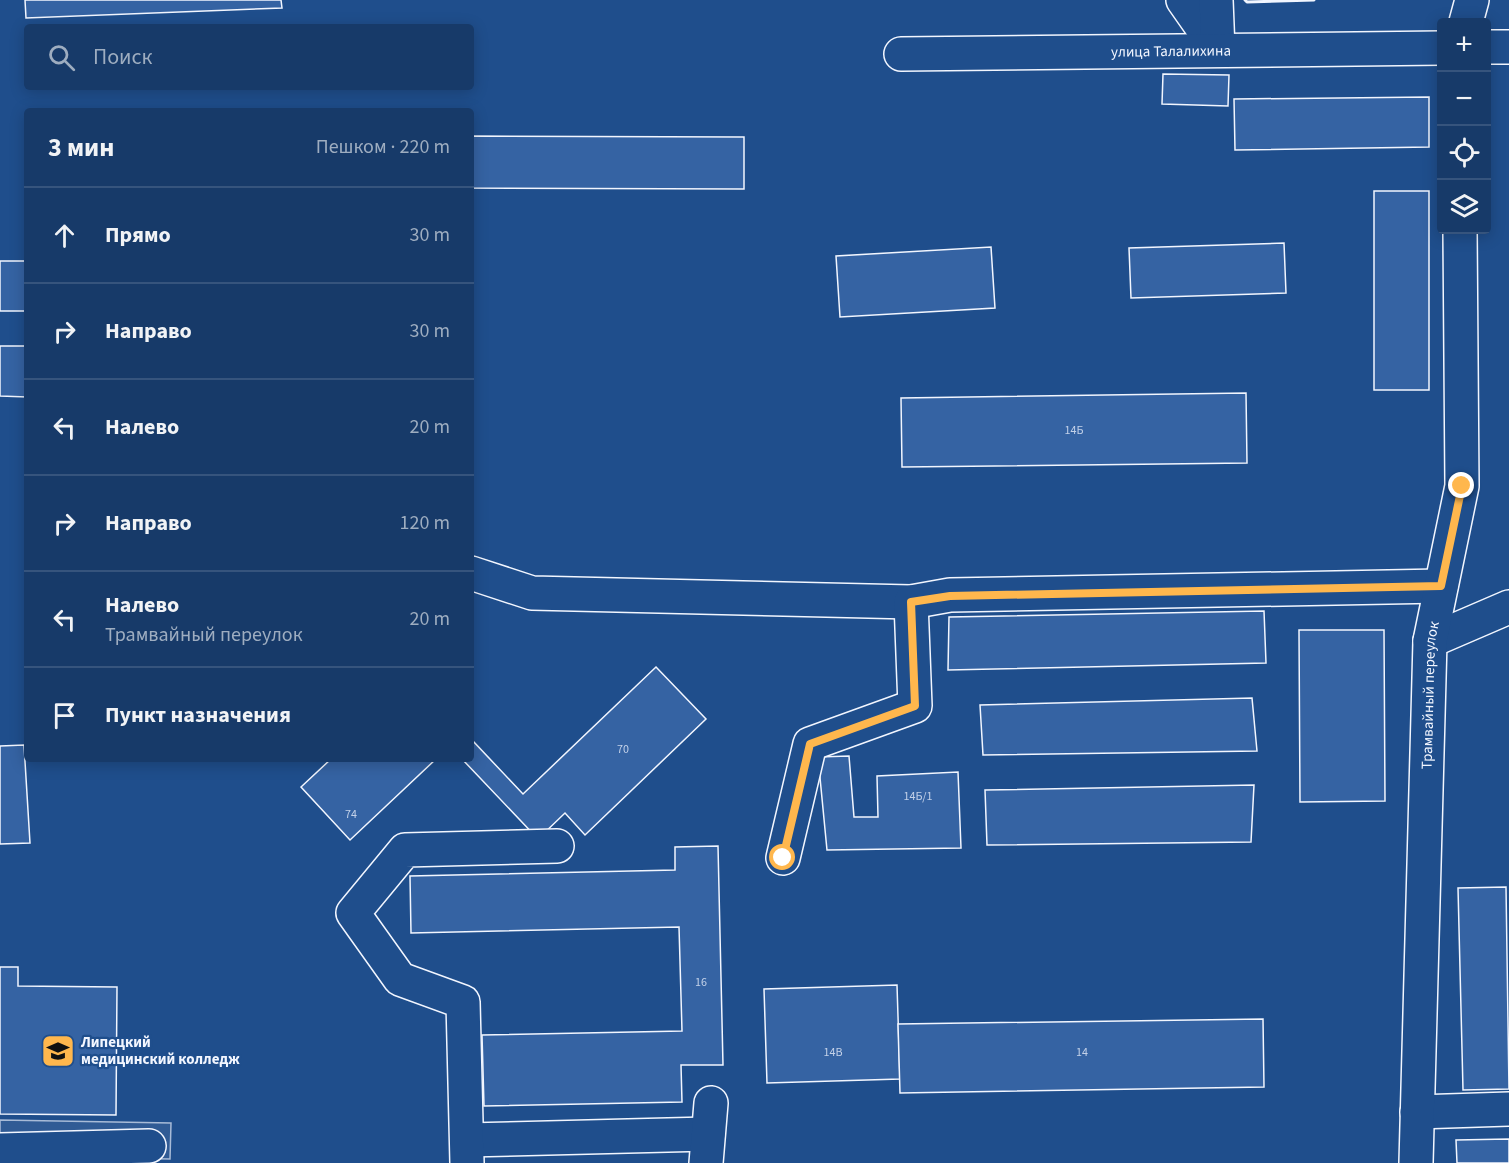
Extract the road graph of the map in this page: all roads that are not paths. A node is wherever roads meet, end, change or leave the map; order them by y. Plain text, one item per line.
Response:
1 (1183, 0) edge
2 (1216, 0) edge
3 (1472, 0) edge
4 (1467, 18) edge
5 (1491, 47) edge
6 (1509, 47) edge
7 (1437, 48) edge
8 (1218, 50) junction
9 (901, 54) dead end
10 (1460, 234) edge
11 (474, 574) edge
12 (1441, 586) junction
13 (911, 602) junction
14 (1509, 607) edge
15 (1430, 640) junction
16 (557, 846) dead end
17 (783, 858) dead end
18 (1509, 1109) edge
19 (1417, 1112) junction
20 (708, 1133) edge
21 (149, 1146) dead end
22 (0, 1150) edge
23 (467, 1151) edge
24 (1416, 1163) edge

1 - 8 street
2 - 8 street
3 - 4 street
5 - 6 street
7 - 8 street, улица Талалихина
8 - 9 street, улица Талалихина
10 - 12 street, Трамвайный переулок
11 - 13 street
12 - 13 street
12 - 15 street, Трамвайный переулок
13 - 17 street
14 - 15 street
15 - 19 street, Трамвайный переулок
16 - 23 street
18 - 19 street
19 - 24 street, Трамвайный переулок
20 - 23 street
21 - 22 street

